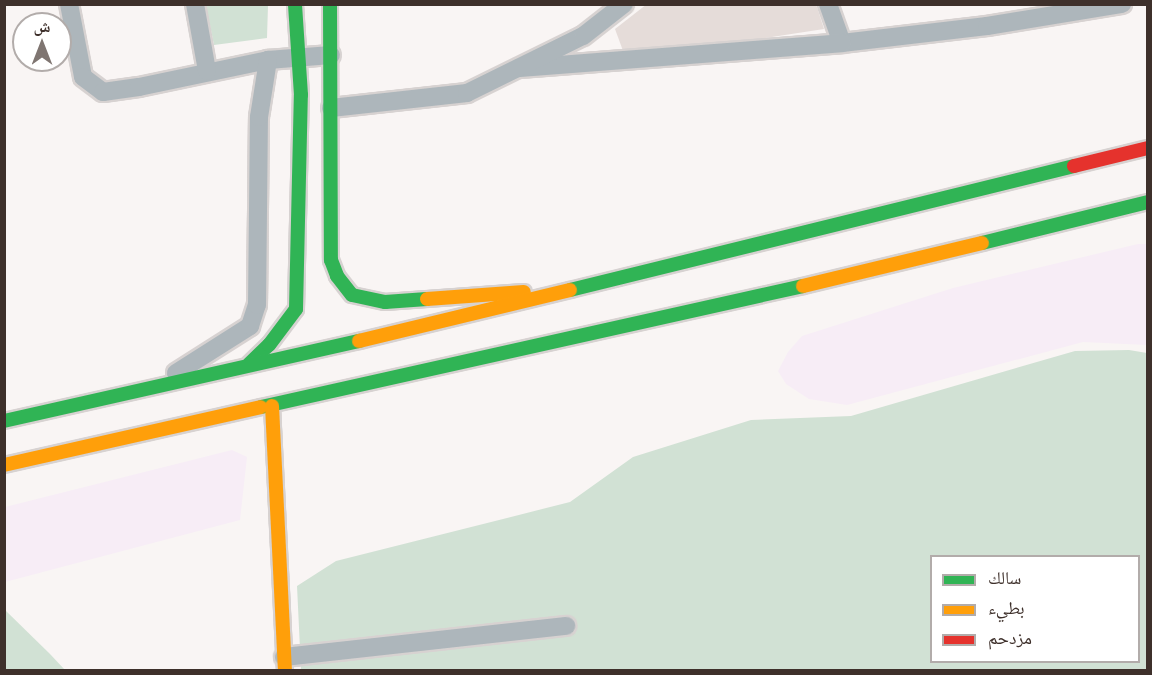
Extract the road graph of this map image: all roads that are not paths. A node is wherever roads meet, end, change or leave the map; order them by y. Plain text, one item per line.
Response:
1 (69, 4) edge
2 (195, 4) edge
3 (295, 4) edge
4 (330, 4) edge
5 (624, 4) edge
6 (828, 4) edge
7 (1122, 4) edge
8 (842, 43) junction
9 (331, 55) junction
10 (298, 56) junction
11 (268, 60) junction
12 (519, 68) junction
13 (207, 71) junction
14 (331, 108) junction
15 (1148, 148) edge
16 (1148, 202) edge
17 (563, 292) junction
18 (249, 364) junction
19 (151, 388) junction
20 (272, 406) junction
21 (4, 421) edge
22 (4, 465) edge
23 (566, 626) dead end
24 (285, 664) edge

1 - 13 street
2 - 13 street
3 - 10 main road
4 - 9 main road
5 - 12 street
6 - 8 street
7 - 8 street
8 - 12 street
9 - 10 street
9 - 14 main road
10 - 11 street
10 - 18 main road
11 - 13 street
11 - 19 street
12 - 14 street
14 - 17 main road
15 - 17 main road
16 - 20 main road
17 - 18 main road
18 - 19 main road
19 - 21 main road
20 - 22 main road
20 - 24 main road
23 - 24 street

